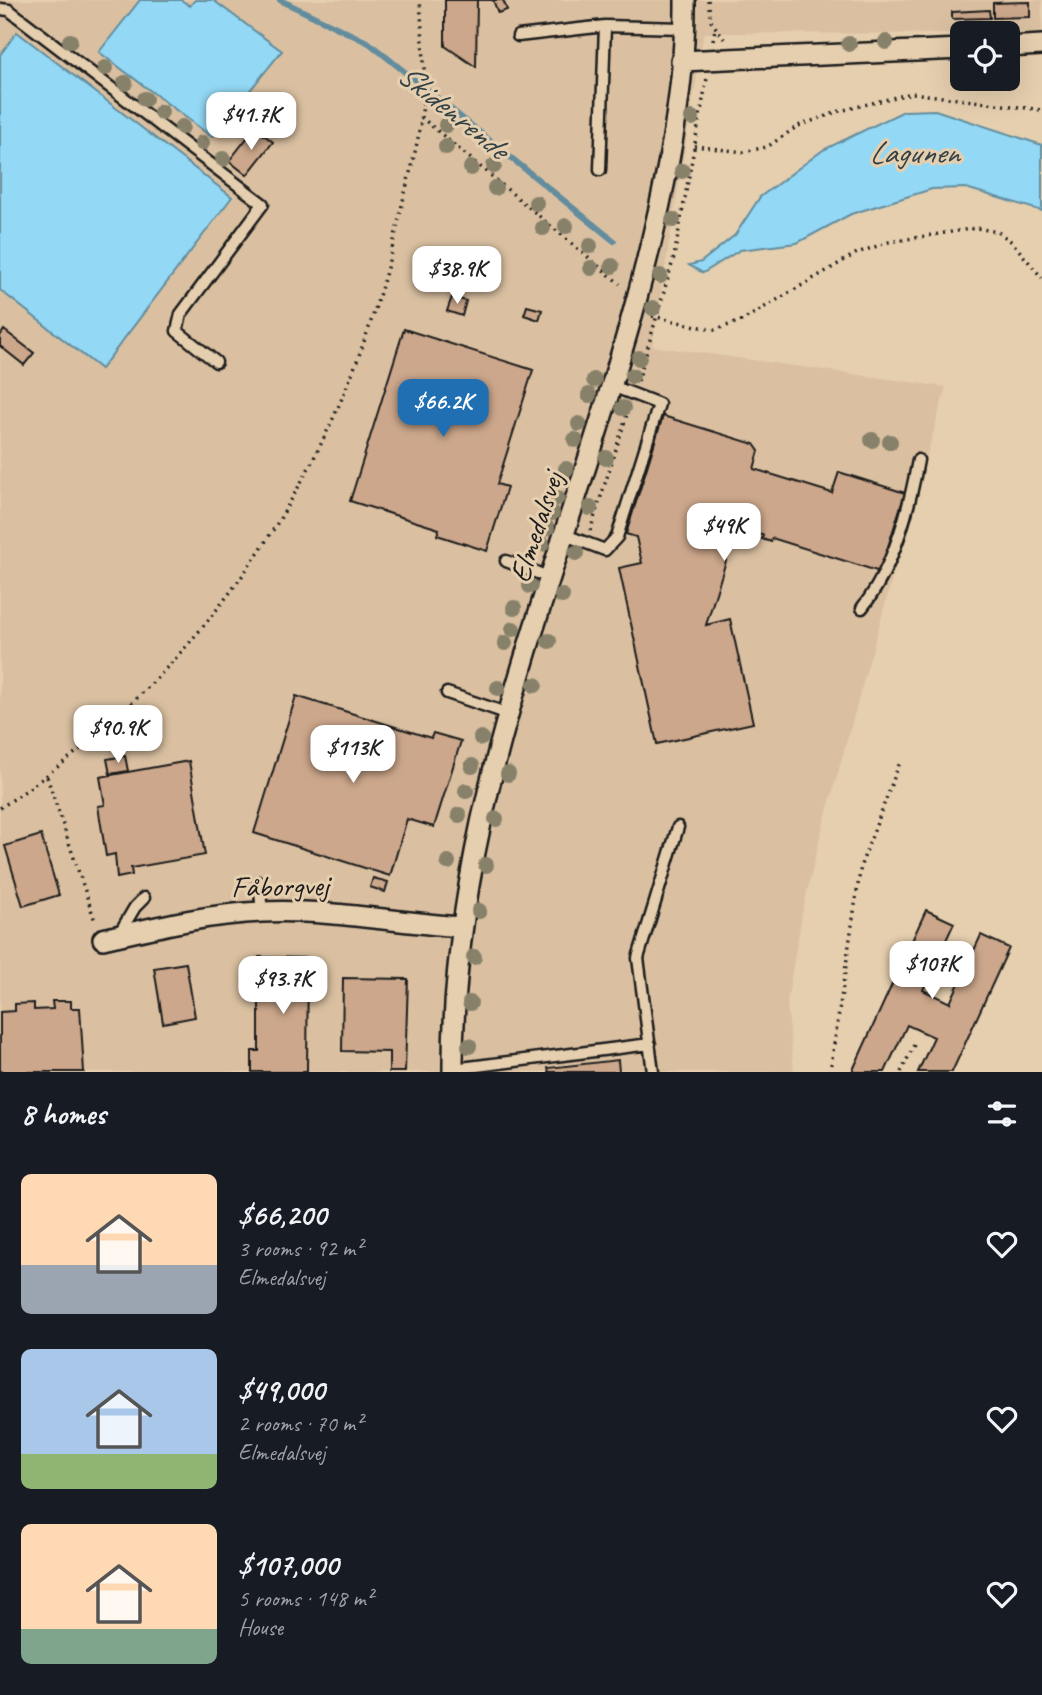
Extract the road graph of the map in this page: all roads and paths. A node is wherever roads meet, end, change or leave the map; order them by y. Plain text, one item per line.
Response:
1 (419, 0) edge
2 (685, 0) edge
3 (708, 0) edge
4 (0, 9) edge
5 (605, 26) junction
6 (683, 29) junction
7 (715, 29) dead end
8 (518, 36) dead end
9 (1042, 45) edge
10 (1020, 46) edge
11 (950, 50) edge
12 (681, 61) junction
13 (1042, 110) edge
14 (421, 117) junction
15 (671, 143) junction
16 (600, 170) dead end
17 (1042, 278) edge
18 (637, 298) junction
19 (657, 318) dead end
20 (216, 362) dead end
21 (612, 386) junction
22 (918, 460) dead end
23 (565, 535) junction
24 (506, 561) dead end
25 (552, 578) junction
26 (862, 608) dead end
27 (447, 692) dead end
28 (509, 714) junction
29 (900, 762) dead end
30 (47, 777) junction
31 (0, 808) edge
32 (678, 827) dead end
33 (259, 882) dead end
34 (144, 898) dead end
35 (262, 912) junction
36 (460, 927) junction
37 (111, 937) junction
38 (915, 1043) dead end
39 (650, 1044) junction
40 (453, 1071) edge
41 (653, 1072) edge
42 (830, 1072) edge
43 (901, 1072) edge

1 - 14 path
2 - 6 street, Elmedalsvej
3 - 7 path
4 - 20 lane
5 - 6 lane
5 - 8 lane
5 - 16 lane
6 - 12 street, Elmedalsvej
9 - 10 street
11 - 12 street
12 - 15 street, Elmedalsvej
13 - 15 path
14 - 18 path
14 - 30 path
15 - 18 street, Elmedalsvej
17 - 19 path
18 - 21 street, Elmedalsvej
21 - 23 street, Elmedalsvej
21 - 23 lane
22 - 26 lane
23 - 25 street, Elmedalsvej
24 - 25 lane
25 - 28 street, Elmedalsvej
27 - 28 lane
28 - 36 street, Elmedalsvej
29 - 42 path
30 - 31 path
30 - 37 path
32 - 39 lane
33 - 35 lane
34 - 37 lane
35 - 36 street, Fåborgvej
35 - 37 street, Fåborgvej
36 - 40 street, Elmedalsvej
38 - 43 path
39 - 40 lane
39 - 41 lane

